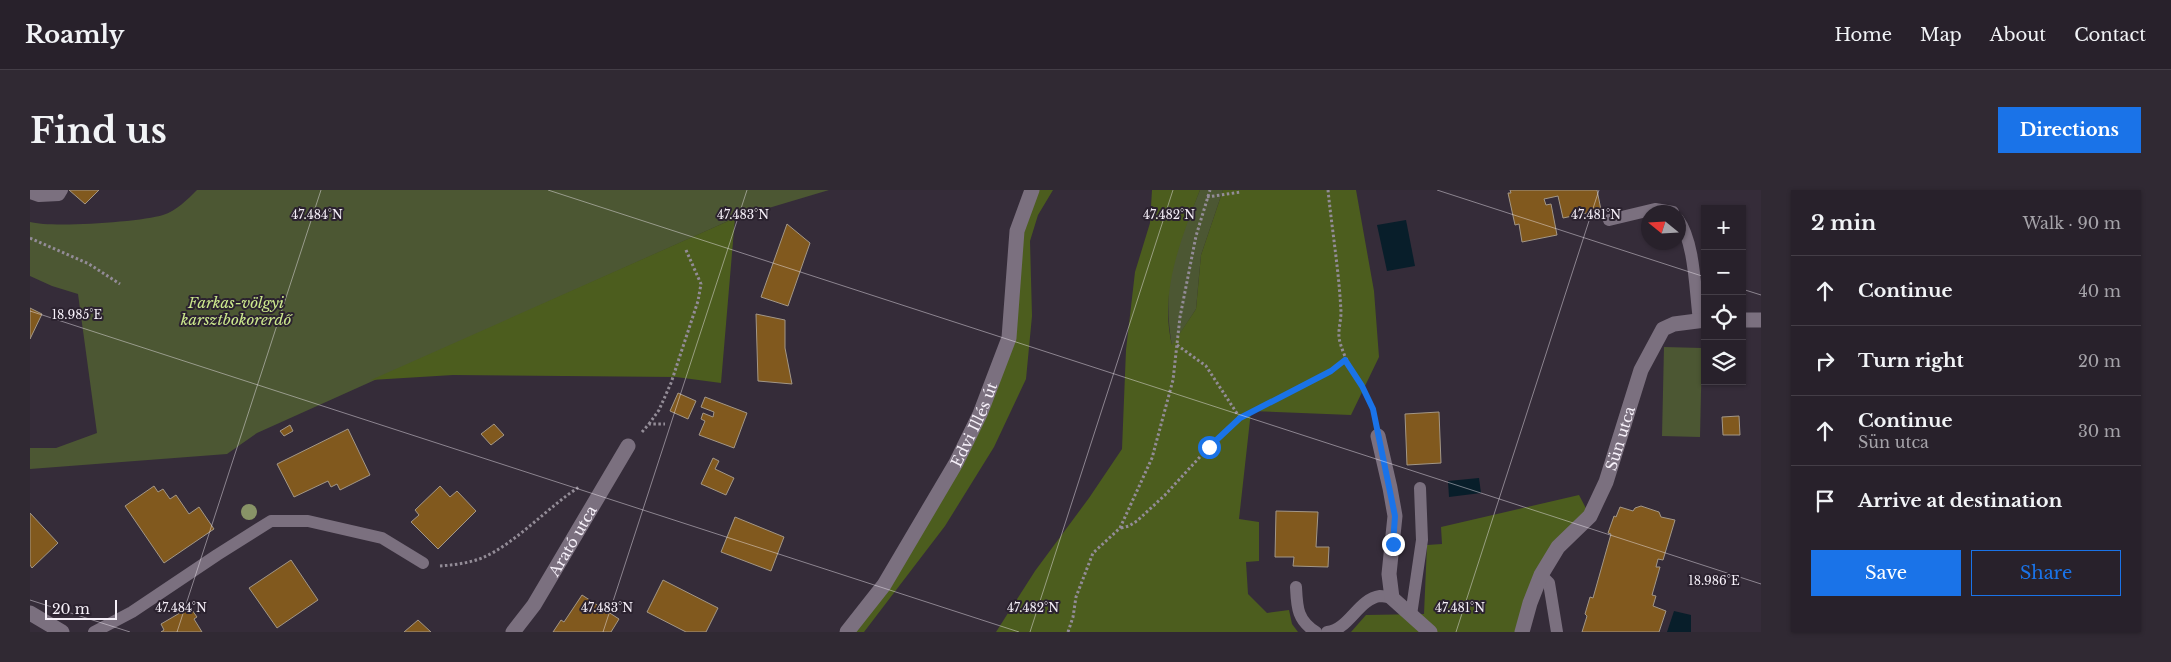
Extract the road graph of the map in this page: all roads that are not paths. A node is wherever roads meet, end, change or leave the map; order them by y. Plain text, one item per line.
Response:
1 (62, 190) edge
2 (1032, 190) edge
3 (30, 193) edge
4 (1641, 213) edge
5 (1609, 220) dead end
6 (1686, 236) edge
7 (1701, 314) edge
8 (1701, 320) edge
9 (1746, 320) edge
10 (1761, 320) edge
11 (1378, 436) road end
12 (628, 446) road end
13 (1420, 488) dead end
14 (423, 563) road end
15 (1541, 575) junction
16 (1296, 586) dead end
17 (1392, 598) junction
18 (30, 613) edge
19 (1411, 615) junction
20 (62, 632) edge
21 (94, 632) edge
22 (513, 632) edge
23 (847, 632) edge
24 (1316, 632) edge
25 (1328, 632) edge
26 (1430, 632) edge
27 (1522, 632) edge
28 (1557, 632) edge

1 - 3 lane
2 - 23 street, Edvi Illés út
4 - 5 lane
6 - 7 lane
8 - 15 street, Sün utca
9 - 10 street
11 - 17 street
12 - 22 street, Arató utca
13 - 19 lane
14 - 21 lane
15 - 27 street, Sün utca
15 - 28 lane
16 - 24 lane
17 - 19 street
17 - 25 lane
18 - 20 street
19 - 26 street

